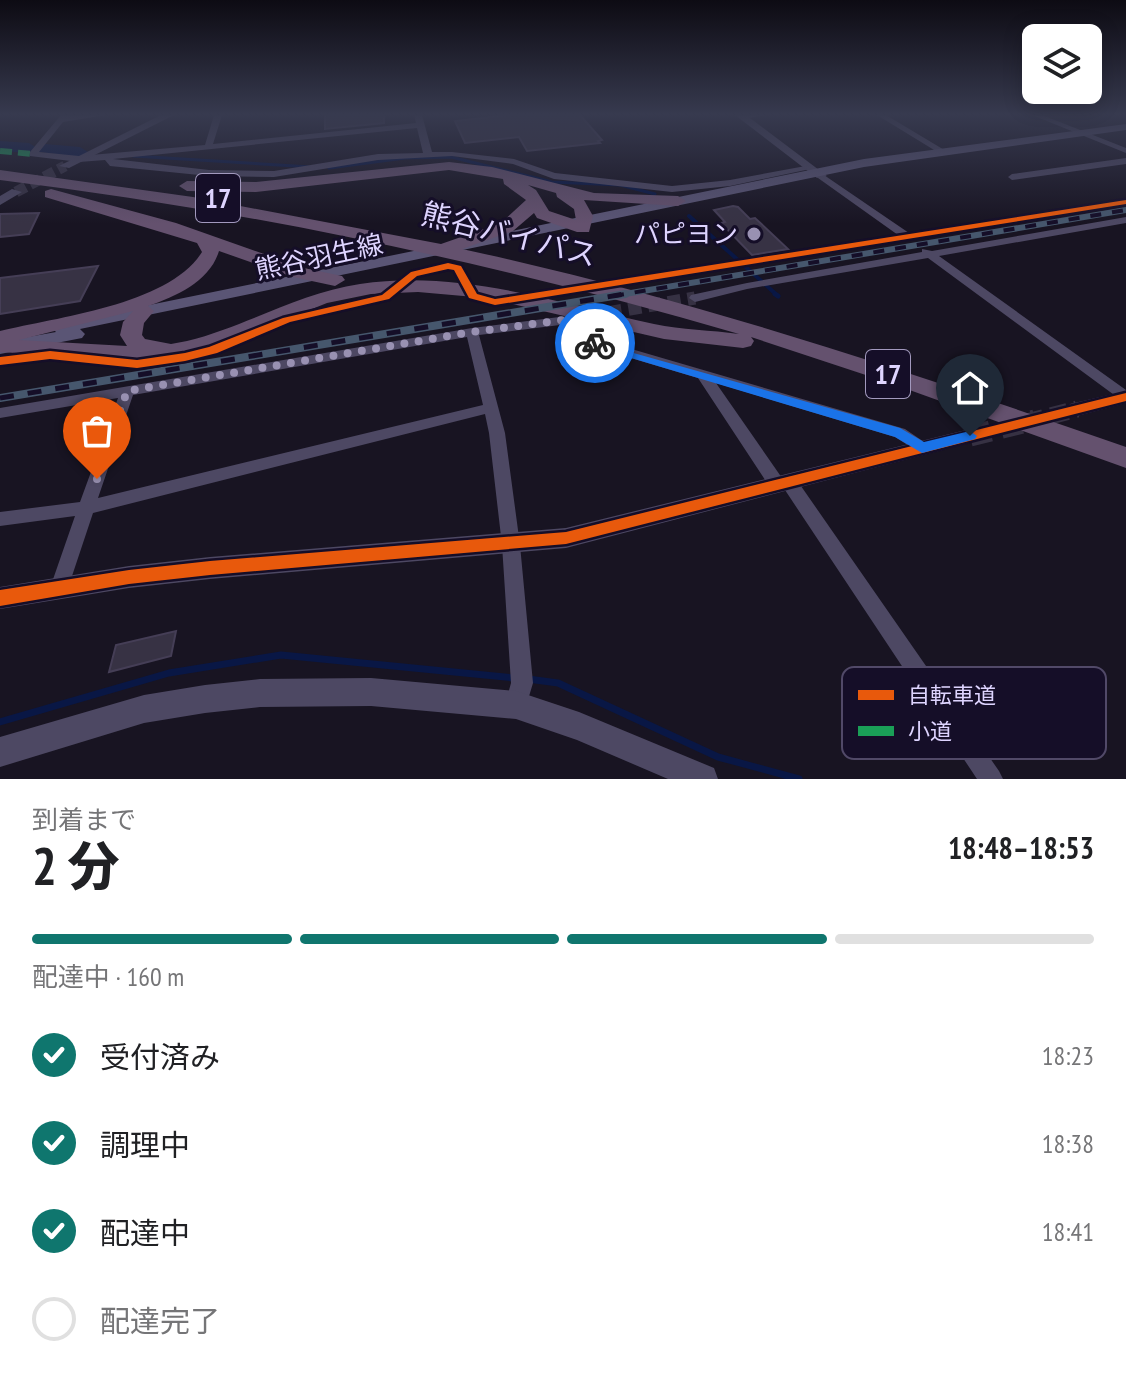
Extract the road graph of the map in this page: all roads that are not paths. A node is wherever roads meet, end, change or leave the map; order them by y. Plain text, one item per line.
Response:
1 (35, 151) edge
2 (95, 151) edge
3 (164, 151) edge
4 (788, 151) edge
5 (940, 151) edge
6 (428, 154) joint
7 (108, 157) junction
8 (79, 159) junction
9 (1126, 161) edge
10 (65, 166) tunnel mouth
11 (2, 171) edge
12 (816, 172) junction
13 (1012, 177) dead end
14 (557, 191) junction
15 (16, 192) tunnel mouth
16 (0, 201) edge
17 (534, 201) junction
18 (678, 201) junction
19 (1126, 202) edge
20 (309, 208) junction
21 (1126, 220) edge
22 (579, 224) junction
23 (907, 237) junction
24 (205, 240) junction
25 (431, 244) junction
26 (930, 254) junction
27 (315, 275) junction
28 (335, 280) junction
29 (695, 298) tunnel mouth
30 (657, 299) junction
31 (139, 317) junction
32 (575, 317) junction
33 (472, 332) junction
34 (1, 347) edge
35 (185, 348) junction
36 (703, 375) junction
37 (897, 378) junction
38 (127, 391) junction
39 (1126, 397) edge
40 (490, 408) junction
41 (1077, 409) tunnel mouth
42 (0, 413) edge
43 (970, 436) tunnel mouth
44 (1126, 445) edge
45 (922, 448) junction
46 (1126, 458) edge
47 (782, 482) junction
48 (87, 508) junction
49 (0, 519) edge
50 (511, 545) junction
51 (59, 588) junction
52 (0, 598) edge
53 (912, 667) edge
54 (516, 705) junction
55 (0, 752) edge
56 (977, 759) edge
57 (703, 779) edge
58 (991, 779) edge

1 - 8 street
2 - 8 street
3 - 7 street
4 - 12 street
5 - 12 main road, 熊谷羽生線
6 - 7 street
6 - 12 street
7 - 8 street
8 - 10 street
9 - 13 street
11 - 14 highway
11 - 20 highway, 熊谷バイパス / 17
11 - 24 highway
11 - 25 highway, 熊谷バイパス / 17
12 - 18 main road, 熊谷羽生線
12 - 22 main road, 熊谷羽生線
12 - 23 street
14 - 18 highway
14 - 22 highway
15 - 16 street
17 - 20 highway
17 - 22 highway
17 - 25 highway
18 - 22 main road, 熊谷羽生線
19 - 23 street
20 - 25 highway, 熊谷バイパス / 17
21 - 26 street
22 - 25 main road, 熊谷羽生線
22 - 28 main road, 熊谷羽生線
23 - 26 street
23 - 34 street
24 - 27 highway
24 - 34 highway
25 - 27 main road, 熊谷羽生線
25 - 30 highway, 熊谷バイパス / 17
26 - 29 street
26 - 39 street
27 - 28 highway
27 - 31 main road, 熊谷羽生線
28 - 31 main road, 熊谷羽生線
30 - 37 highway, 熊谷バイパス / 17
30 - 44 highway, 熊谷バイパス / 17
31 - 34 main road, 熊谷羽生線
31 - 35 highway
32 - 33 street
32 - 35 highway
32 - 36 street
32 - 37 highway
33 - 38 street
33 - 40 street
34 - 35 highway
36 - 45 street
36 - 47 street
37 - 46 highway, 熊谷バイパス / 17
38 - 42 street
38 - 48 street
39 - 41 street
40 - 48 street
40 - 50 street
43 - 45 street
45 - 47 street
47 - 50 street
47 - 53 street
48 - 49 street
48 - 51 street
50 - 51 street
50 - 54 street
51 - 52 street
54 - 55 street
54 - 57 street
56 - 58 street

